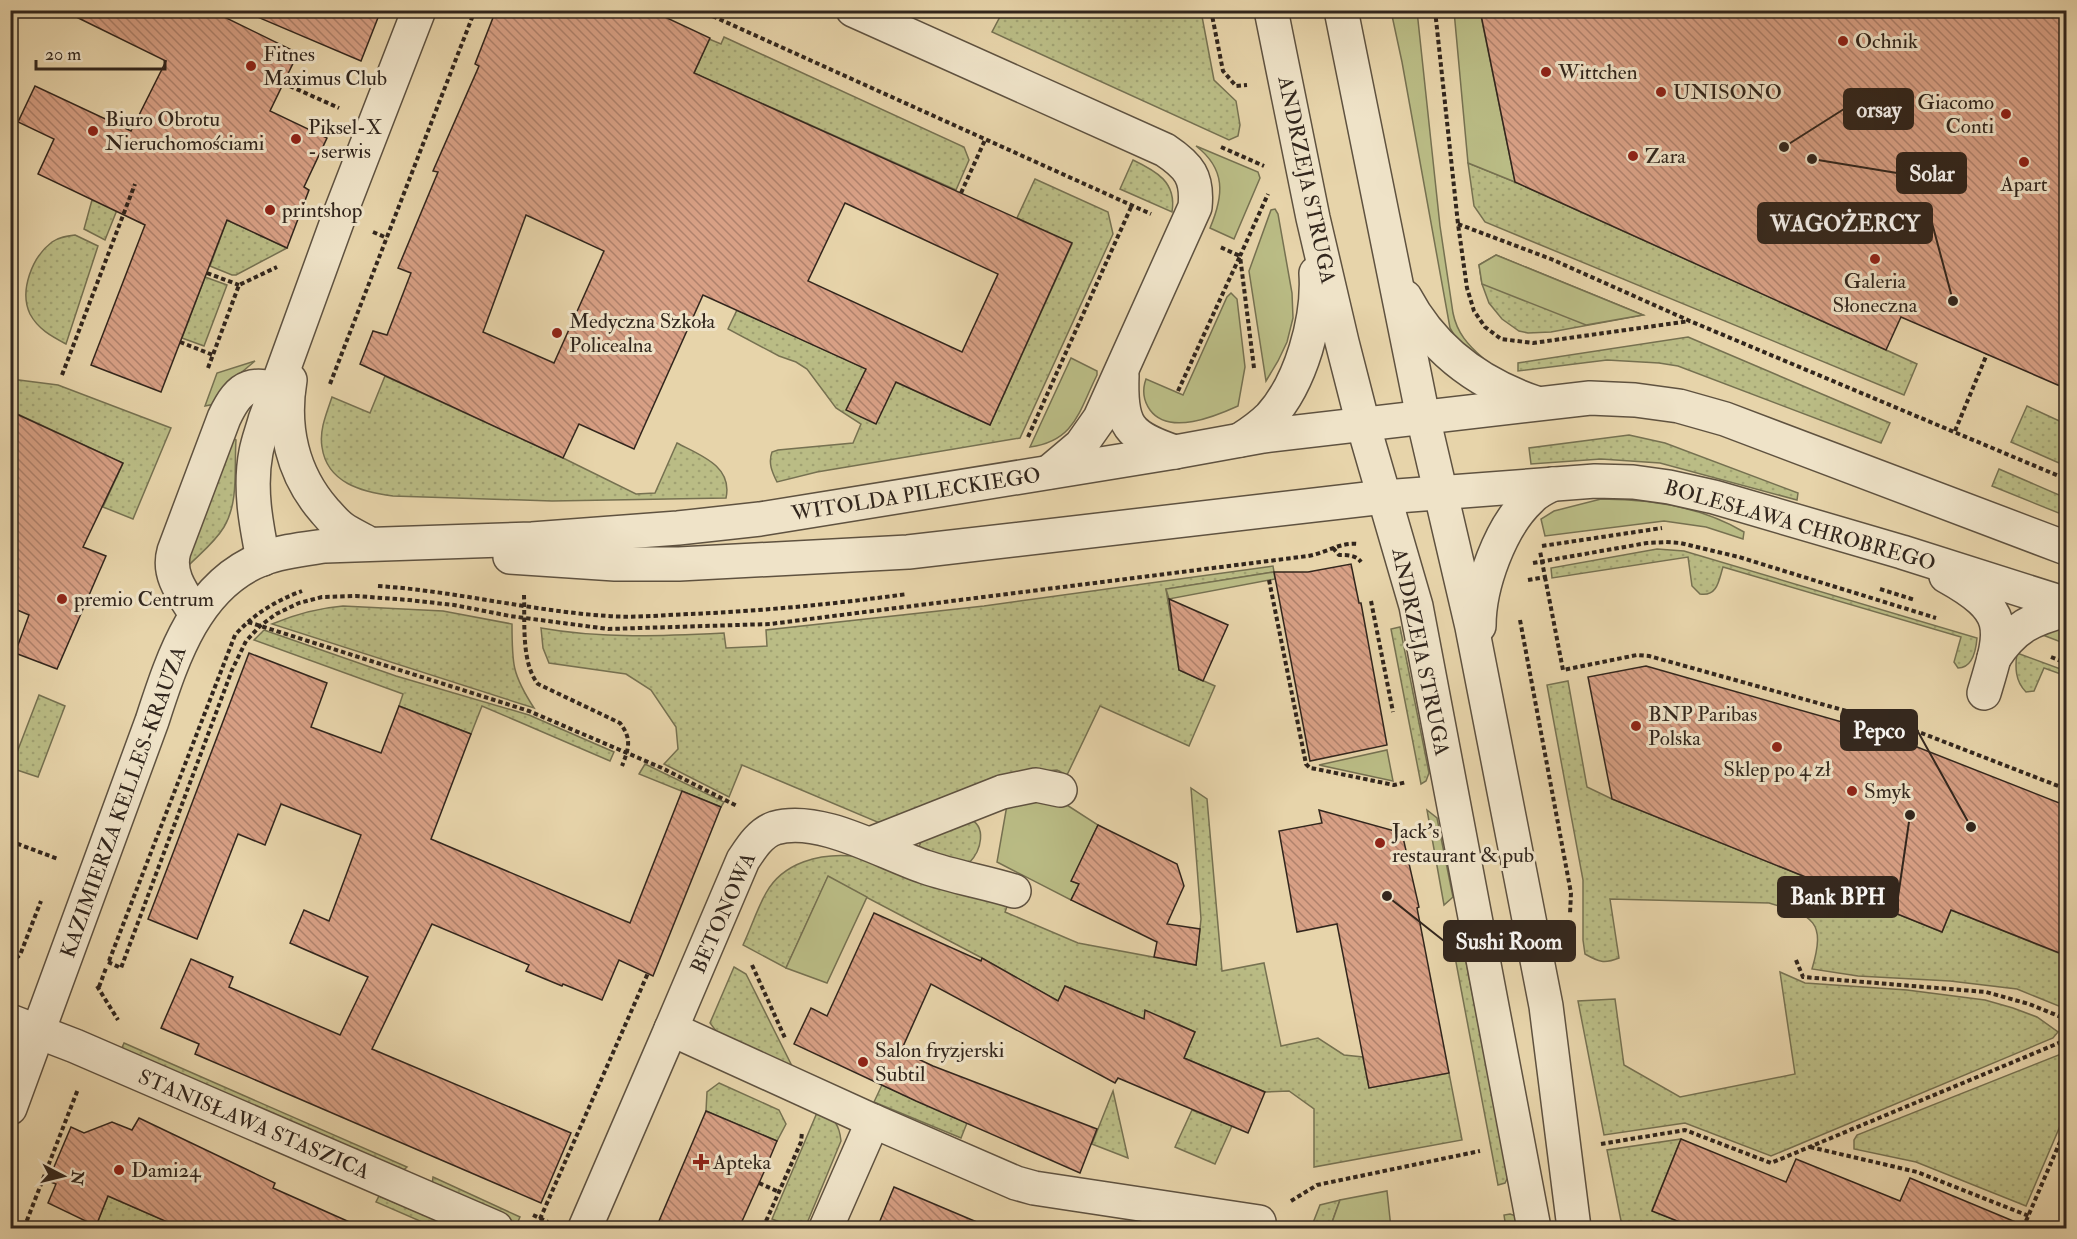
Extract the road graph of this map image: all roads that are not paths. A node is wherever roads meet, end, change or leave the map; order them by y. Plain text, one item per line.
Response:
1 (419, 10) edge
2 (853, 10) edge
3 (1271, 10) edge
4 (1341, 10) edge
5 (1312, 218) junction
6 (1394, 277) junction
7 (1123, 370) junction
8 (282, 390) junction
9 (1537, 403) junction
10 (1423, 417) junction
11 (1363, 424) junction
12 (1238, 441) junction
13 (1175, 452) junction
14 (1049, 472) junction
15 (1553, 484) junction
16 (1441, 493) junction
17 (1384, 496) junction
18 (368, 543) junction
19 (407, 543) junction
20 (2067, 548) edge
21 (1902, 552) junction
22 (263, 559) junction
23 (2067, 604) edge
24 (2067, 610) edge
25 (196, 614) junction
26 (1478, 655) junction
27 (1994, 658) junction
28 (1983, 693) dead end
29 (1060, 790) dead end
30 (870, 844) junction
31 (1014, 891) dead end
32 (25, 1027) edge
33 (671, 1029) junction
34 (10, 1108) edge
35 (873, 1121) junction
36 (1259, 1222) dead end
37 (496, 1228) edge
38 (585, 1228) edge
39 (826, 1228) edge
40 (1534, 1228) edge
41 (1574, 1228) edge

1 - 8 street
2 - 7 street
3 - 5 street, ANDRZEJA STRUGA
4 - 6 street
5 - 11 street, ANDRZEJA STRUGA
5 - 12 street
6 - 9 street
6 - 10 street
7 - 13 street
7 - 14 street
8 - 18 street
8 - 22 street
8 - 25 street
9 - 10 street
9 - 20 street
10 - 11 street, WITOLDA PILECKIEGO
10 - 16 street
11 - 12 street, WITOLDA PILECKIEGO
11 - 17 street, ANDRZEJA STRUGA
12 - 13 street, WITOLDA PILECKIEGO
13 - 14 street, WITOLDA PILECKIEGO
14 - 19 street, WITOLDA PILECKIEGO
15 - 16 street, BOLESŁAWA CHROBREGO
15 - 21 street, BOLESŁAWA CHROBREGO
15 - 26 street
16 - 17 street, BOLESŁAWA CHROBREGO
16 - 26 street
17 - 19 street, WITOLDA PILECKIEGO
17 - 40 street, ANDRZEJA STRUGA
18 - 19 street, WITOLDA PILECKIEGO
18 - 22 street, WITOLDA PILECKIEGO
21 - 23 street, BOLESŁAWA CHROBREGO
21 - 27 street
22 - 25 street, KAZIMIERZA KELLES-KRAUZA
24 - 27 street
25 - 32 street, KAZIMIERZA KELLES-KRAUZA
26 - 41 street
27 - 28 street
29 - 30 street
30 - 31 street
30 - 33 street, BETONOWA
32 - 34 street, KAZIMIERZA KELLES-KRAUZA
32 - 37 street, STANISŁAWA STASZICA
33 - 35 street
33 - 38 street
35 - 36 street
35 - 39 street

